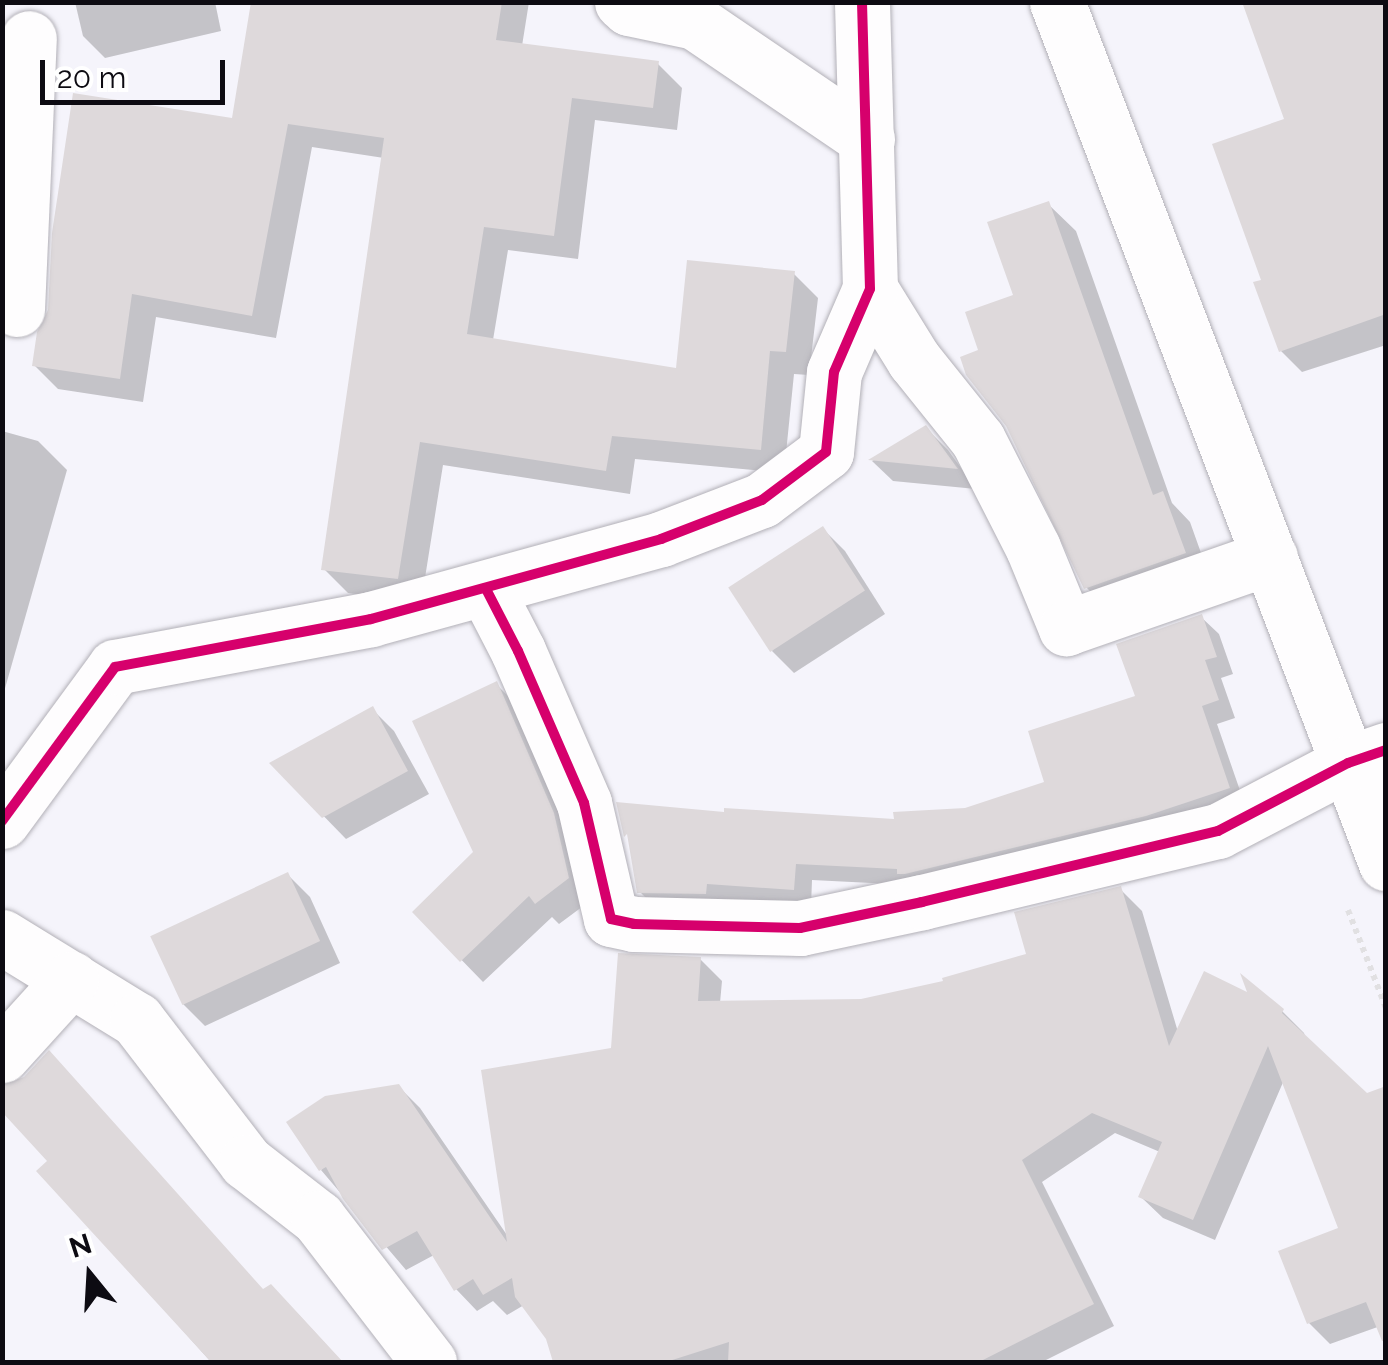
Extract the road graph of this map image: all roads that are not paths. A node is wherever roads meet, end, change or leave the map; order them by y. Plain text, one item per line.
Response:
1 (622, 2) edge
2 (862, 2) edge
3 (1057, 2) edge
4 (20, 31) edge
5 (867, 139) junction
6 (870, 289) junction
7 (17, 309) dead end
8 (1270, 557) junction
9 (486, 589) junction
10 (1367, 757) edge
11 (2, 820) edge
12 (1386, 863) edge
13 (2, 937) edge
14 (71, 979) junction
15 (2, 1055) edge
16 (429, 1362) edge

1 - 5 street
2 - 5 street
3 - 8 street
4 - 7 street
5 - 6 street
6 - 8 street
6 - 9 street
8 - 10 street
9 - 10 street
9 - 11 street
10 - 12 street
13 - 14 street
14 - 15 street
14 - 16 street

